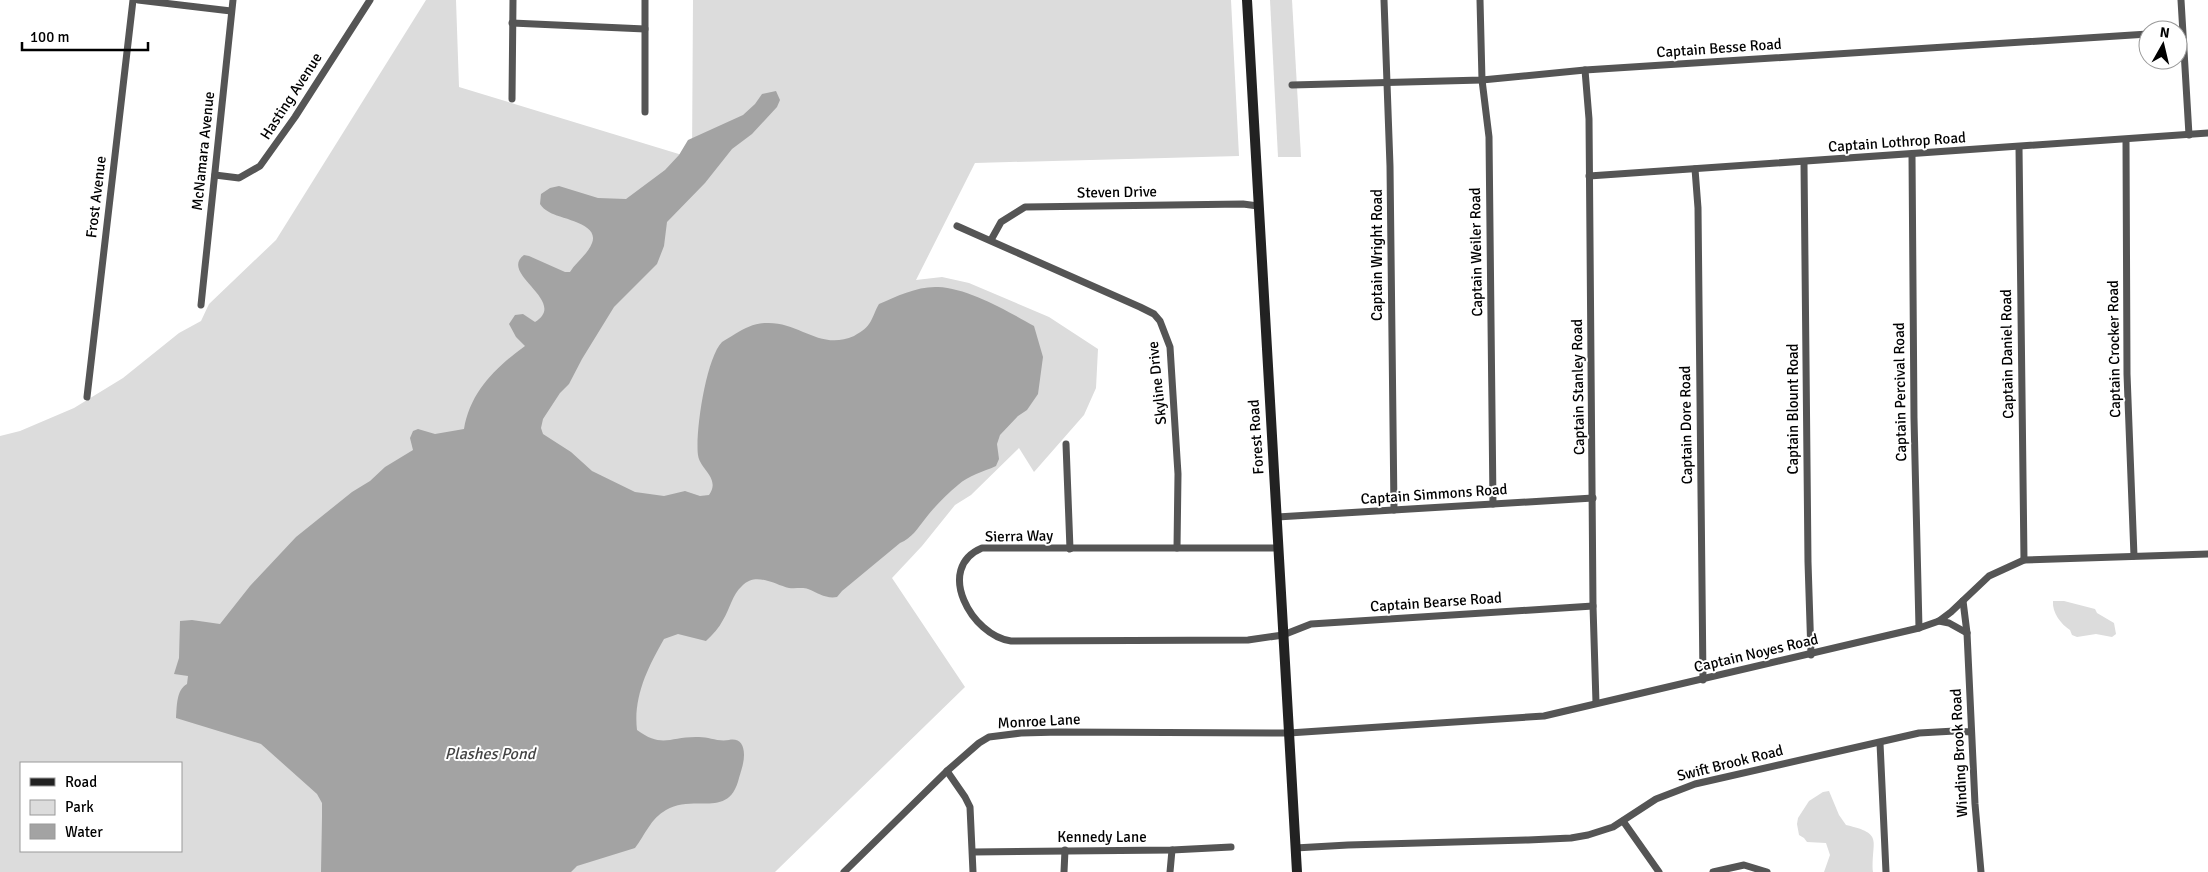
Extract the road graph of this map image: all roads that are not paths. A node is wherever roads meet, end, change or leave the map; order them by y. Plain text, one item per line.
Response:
1 (132, 0) edge
2 (138, 0) edge
3 (233, 0) edge
4 (370, 0) edge
5 (512, 0) edge
6 (645, 0) edge
7 (1247, 0) edge
8 (1384, 0) edge
9 (1480, 0) edge
10 (2181, 0) edge
11 (231, 11) junction
12 (2180, 20) edge
13 (512, 23) junction
14 (645, 30) junction
15 (2138, 35) edge
16 (1585, 70) junction
17 (2183, 70) edge
18 (1482, 80) junction
19 (1389, 83) junction
20 (1292, 85) dead end
21 (512, 99) dead end
22 (645, 112) dead end
23 (2208, 133) edge
24 (2189, 135) junction
25 (2126, 140) junction
26 (2019, 147) junction
27 (1912, 155) junction
28 (1804, 162) junction
29 (1695, 169) junction
30 (215, 175) junction
31 (1589, 176) junction
32 (1258, 206) junction
33 (957, 226) dead end
34 (991, 240) junction
35 (201, 305) dead end
36 (87, 397) dead end
37 (1066, 444) dead end
38 (1593, 498) junction
39 (1493, 504) junction
40 (1394, 510) junction
41 (1277, 517) junction
42 (1177, 548) junction
43 (1278, 548) junction
44 (1070, 549) junction
45 (2208, 554) edge
46 (2134, 556) junction
47 (2024, 560) junction
48 (1963, 601) junction
49 (1593, 606) junction
50 (1939, 621) junction
51 (1918, 628) junction
52 (1966, 633) junction
53 (1283, 635) junction
54 (1811, 654) junction
55 (1703, 680) junction
56 (1596, 703) junction
57 (1971, 732) junction
58 (1289, 733) junction
59 (1880, 743) junction
60 (947, 771) junction
61 (1623, 822) junction
62 (1231, 847) dead end
63 (1295, 848) junction
64 (1065, 850) junction
65 (1172, 850) junction
66 (973, 852) junction
67 (844, 872) edge
68 (973, 872) edge
69 (1064, 872) edge
70 (1170, 872) edge
71 (1297, 872) edge
72 (1658, 872) edge
73 (1713, 872) edge
74 (1767, 872) edge
75 (1886, 872) edge
76 (1981, 872) edge

1 - 36 street, Frost Avenue
2 - 11 street
3 - 11 street, McNamara Avenue
4 - 30 street, Hasting Avenue
5 - 13 street
6 - 14 street
7 - 32 main road, Forest Road
8 - 19 street, Captain Wright Road
9 - 18 street, Captain Weiler Road
10 - 12 street
11 - 30 street, McNamara Avenue
13 - 14 street
13 - 21 street
14 - 22 street
15 - 16 street, Captain Besse Road
16 - 18 street, Captain Besse Road
16 - 31 street, Captain Stanley Road
17 - 24 street
18 - 19 street, Captain Besse Road
18 - 39 street, Captain Weiler Road
19 - 20 street, Captain Besse Road
19 - 40 street, Captain Wright Road
23 - 24 street, Captain Lothrop Road
24 - 25 street, Captain Lothrop Road
25 - 26 street, Captain Lothrop Road
25 - 46 street, Captain Crocker Road
26 - 27 street, Captain Lothrop Road
26 - 47 street, Captain Daniel Road
27 - 28 street, Captain Lothrop Road
27 - 51 street, Captain Percival Road
28 - 29 street, Captain Lothrop Road
28 - 54 street, Captain Blount Road
29 - 31 street, Captain Lothrop Road
29 - 55 street, Captain Dore Road
30 - 35 street, McNamara Avenue
31 - 38 street, Captain Stanley Road
32 - 34 street, Steven Drive
32 - 41 main road, Forest Road
33 - 34 street, Skyline Drive
34 - 42 street, Skyline Drive
37 - 44 street
38 - 39 street, Captain Simmons Road
38 - 49 street, Captain Stanley Road
39 - 40 street, Captain Simmons Road
40 - 41 street, Captain Simmons Road
41 - 43 main road, Forest Road
42 - 43 street, Sierra Way
42 - 44 street, Sierra Way
43 - 53 main road, Forest Road
44 - 53 street, Sierra Way
45 - 46 street, Captain Noyes Road
46 - 47 street, Captain Noyes Road
47 - 48 street, Captain Noyes Road
48 - 50 street, Captain Noyes Road
48 - 52 street, Winding Brook Road
49 - 53 street, Captain Bearse Road
49 - 56 street, Captain Stanley Road
50 - 51 street, Captain Noyes Road
50 - 52 street
51 - 54 street, Captain Noyes Road
52 - 57 street, Winding Brook Road
53 - 58 main road, Forest Road
54 - 55 street, Captain Noyes Road
55 - 56 street, Captain Noyes Road
56 - 58 street, Captain Noyes Road
57 - 59 street, Swift Brook Road
57 - 76 street, Winding Brook Road
58 - 60 street, Monroe Lane
58 - 63 main road, Forest Road
59 - 61 street, Swift Brook Road
59 - 75 street
60 - 66 street
60 - 67 street, Monroe Lane
61 - 63 street, Swift Brook Road
61 - 72 street
62 - 65 street, Kennedy Lane
63 - 71 main road, Forest Road
64 - 65 street, Kennedy Lane
64 - 66 street, Kennedy Lane
64 - 69 street
65 - 70 street
66 - 68 street
73 - 74 street

